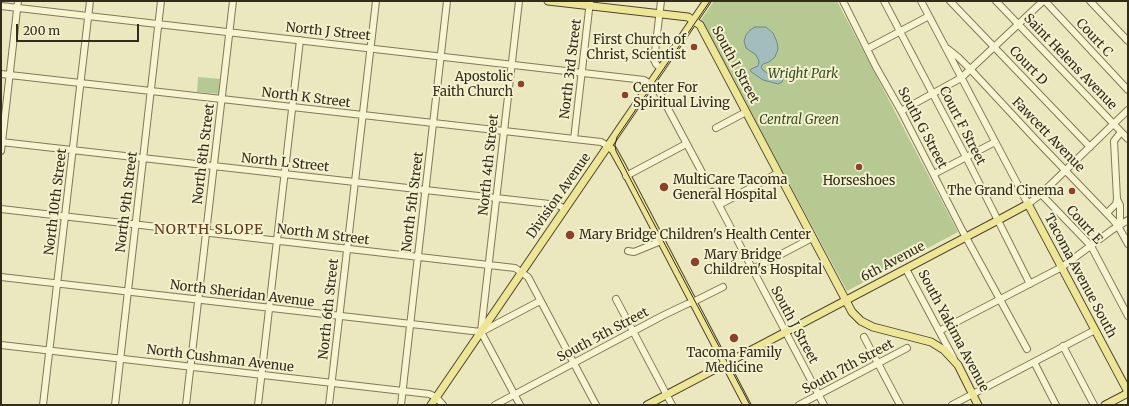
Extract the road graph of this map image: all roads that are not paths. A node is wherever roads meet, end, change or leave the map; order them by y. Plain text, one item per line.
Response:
1 (18, 1) edge
2 (90, 1) edge
3 (161, 1) edge
4 (233, 1) edge
5 (376, 1) edge
6 (447, 1) edge
7 (519, 1) edge
8 (548, 1) edge
9 (661, 1) edge
10 (707, 1) edge
11 (843, 1) edge
12 (884, 1) edge
13 (921, 1) edge
14 (950, 1) edge
15 (996, 1) edge
16 (1044, 1) edge
17 (1090, 1) edge
18 (590, 3) edge
19 (1, 6) edge
20 (17, 8) junction
21 (660, 14) junction
22 (88, 16) junction
23 (929, 16) junction
24 (694, 21) junction
25 (159, 24) junction
26 (1019, 25) junction
27 (900, 31) junction
28 (229, 32) junction
29 (300, 40) junction
30 (1128, 41) edge
31 (945, 47) junction
32 (994, 47) junction
33 (370, 48) junction
34 (867, 49) junction
35 (441, 56) junction
36 (512, 65) junction
37 (661, 69) junction
38 (971, 70) junction
39 (582, 73) junction
40 (1, 74) edge
41 (10, 75) junction
42 (961, 78) junction
43 (80, 83) junction
44 (651, 83) junction
45 (1128, 90) edge
46 (151, 91) junction
47 (933, 94) junction
48 (222, 99) junction
49 (292, 107) junction
50 (1128, 110) edge
51 (901, 111) junction
52 (746, 112) junction
53 (363, 115) junction
54 (433, 123) junction
55 (1113, 124) junction
56 (716, 128) dead end
57 (504, 131) junction
58 (1121, 132) junction
59 (1102, 135) junction
60 (574, 139) junction
61 (1128, 139) edge
62 (1115, 140) junction
63 (2, 142) edge
64 (995, 142) junction
65 (686, 144) junction
66 (608, 146) junction
67 (1090, 147) junction
68 (72, 150) junction
69 (1, 151) edge
70 (966, 157) junction
71 (143, 158) junction
72 (214, 166) junction
73 (1065, 170) junction
74 (778, 173) junction
75 (284, 174) junction
76 (934, 174) junction
77 (626, 176) junction
78 (706, 180) tunnel mouth
79 (355, 182) junction
80 (426, 190) junction
81 (712, 192) tunnel mouth
82 (1041, 194) junction
83 (496, 198) junction
84 (1117, 199) junction
85 (1028, 204) junction
86 (719, 205) junction
87 (1, 209) edge
88 (565, 209) junction
89 (1106, 213) junction
90 (65, 217) junction
91 (1128, 220) edge
92 (998, 221) junction
93 (136, 225) junction
94 (1118, 226) junction
95 (206, 233) junction
96 (966, 237) junction
97 (812, 238) junction
98 (277, 241) junction
99 (661, 241) junction
100 (1128, 244) edge
101 (1091, 246) junction
102 (347, 249) junction
103 (628, 251) dead end
104 (418, 257) junction
105 (488, 265) junction
106 (1062, 267) junction
107 (753, 269) junction
108 (906, 269) junction
109 (521, 272) junction
110 (1, 277) edge
111 (57, 284) junction
112 (1030, 284) junction
113 (723, 287) dead end
114 (128, 292) junction
115 (616, 299) dead end
116 (1000, 299) junction
117 (198, 300) junction
118 (540, 300) junction
119 (846, 300) junction
120 (693, 302) junction
121 (269, 308) junction
122 (340, 316) junction
123 (1128, 316) edge
124 (410, 324) junction
125 (1095, 330) junction
126 (939, 331) junction
127 (481, 332) junction
128 (633, 332) junction
129 (786, 332) junction
130 (864, 337) dead end
131 (1, 345) edge
132 (1063, 346) junction
133 (907, 348) dead end
134 (1027, 349) dead end
135 (50, 350) junction
136 (120, 358) junction
137 (1034, 362) junction
138 (574, 363) junction
139 (726, 364) junction
140 (879, 364) junction
141 (958, 365) junction
142 (191, 367) junction
143 (261, 375) junction
144 (332, 383) junction
145 (403, 391) junction
146 (1128, 393) edge
147 (973, 394) junction
148 (514, 395) junction
149 (666, 395) junction
150 (819, 395) junction
151 (436, 397) junction
152 (43, 405) edge
153 (115, 405) edge
154 (186, 405) edge
155 (258, 405) edge
156 (330, 405) edge
157 (401, 405) edge
158 (431, 405) edge
159 (443, 405) edge
160 (495, 405) edge
161 (520, 405) edge
162 (596, 405) edge
163 (647, 405) edge
164 (672, 405) edge
165 (747, 405) edge
166 (799, 405) edge
167 (824, 405) edge
168 (900, 405) edge
169 (952, 405) edge
170 (978, 405) edge
171 (1056, 405) edge
172 (1094, 405) edge
173 (1105, 405) edge

1 - 20 street
2 - 22 street, North 10th Street
3 - 25 street, North 9th Street
4 - 28 street, North 8th Street
5 - 33 street, North 6th Street
6 - 35 street, North 5th Street
7 - 36 street, North 4th Street
8 - 18 main road
9 - 21 street
10 - 24 main road, Division Avenue
11 - 34 street, South G Street
12 - 27 street, Court F Street
13 - 23 street, Tacoma Avenue South
14 - 32 street, Court D
15 - 26 street, Saint Helens Avenue
16 - 26 street
16 - 45 street, Court C
17 - 30 street
18 - 21 main road
18 - 39 street, North 3rd Street
19 - 20 street, North J Street
20 - 22 street, North J Street
20 - 41 street
21 - 24 main road
21 - 37 street
22 - 25 street, North J Street
22 - 43 street, North 10th Street
23 - 27 street
23 - 31 street, Tacoma Avenue South
24 - 37 main road, Division Avenue
24 - 52 main road, South I Street
25 - 28 street, North J Street
25 - 46 street, North 9th Street
26 - 32 street
26 - 55 street, Saint Helens Avenue
27 - 34 street
27 - 47 street, Court F Street
28 - 29 street, North J Street
28 - 48 street, North 8th Street
29 - 33 street, North J Street
29 - 49 street
31 - 38 street, Fawcett Avenue
31 - 42 street, Tacoma Avenue South
32 - 38 street
32 - 67 street, Court D
33 - 35 street, North J Street
33 - 53 street, North 6th Street
34 - 51 street, South G Street
35 - 36 street, North J Street
35 - 54 street, North 5th Street
36 - 39 street, North J Street
36 - 57 street, North 4th Street
37 - 44 main road, Division Avenue
38 - 42 street
38 - 73 street, Fawcett Avenue
39 - 44 street, North J Street
39 - 60 street, North 3rd Street
40 - 41 street, North K Street
41 - 43 street, North K Street
41 - 63 street
42 - 47 street
42 - 64 street, Tacoma Avenue South
43 - 46 street, North K Street
43 - 68 street, North 10th Street
44 - 65 street
44 - 66 main road, Division Avenue
46 - 48 street, North K Street
46 - 71 street, North 9th Street
47 - 51 street
47 - 70 street, Court F Street
48 - 49 street, North K Street
48 - 72 street, North 8th Street
49 - 53 street, North K Street
49 - 75 street
50 - 55 street, 6th Avenue
51 - 76 street, South G Street
52 - 56 street
52 - 74 main road, South I Street
53 - 54 street, North K Street
53 - 79 street, North 6th Street
54 - 57 street, North K Street
54 - 80 street, North 5th Street
55 - 58 street, Saint Helens Avenue
55 - 59 street, 6th Avenue
57 - 60 street, North K Street
57 - 83 street, North 4th Street
58 - 61 street, Saint Helens Avenue
58 - 62 street
59 - 62 street
59 - 67 street, 6th Avenue
60 - 66 street, North K Street
62 - 84 street
63 - 68 street, North L Street
63 - 69 street
64 - 70 street
64 - 85 street, Tacoma Avenue South
65 - 77 street
65 - 78 street
66 - 77 main road
66 - 88 main road, Division Avenue
67 - 73 street, 6th Avenue
68 - 71 street, North L Street
68 - 90 street, North 10th Street
70 - 76 street
70 - 92 street, Court F Street
71 - 72 street, North L Street
71 - 93 street, North 9th Street
72 - 75 street, North L Street
72 - 95 street, North 8th Street
73 - 82 street, 6th Avenue
73 - 89 street, Fawcett Avenue
74 - 86 street
74 - 97 main road, South I Street
75 - 79 street, North L Street
75 - 98 street
76 - 96 street, South G Street
77 - 99 main road
79 - 80 street, North L Street
79 - 102 street, North 6th Street
80 - 83 street, North L Street
80 - 104 street, North 5th Street
81 - 86 street, South J Street
82 - 85 street, 6th Avenue
82 - 101 street, Court E
83 - 88 street, North L Street
83 - 105 street, North 4th Street
84 - 89 street
84 - 94 street
85 - 92 main road, 6th Avenue
85 - 106 main road, Tacoma Avenue South
86 - 107 street, South J Street
87 - 90 street, North M Street
88 - 109 main road, Division Avenue
89 - 94 street, Fawcett Avenue
90 - 93 street, North M Street
90 - 111 street, North 10th Street
91 - 94 street
92 - 96 main road, 6th Avenue
92 - 112 street, Court F Street
93 - 95 street, North M Street
93 - 114 street, North 9th Street
94 - 100 street, Fawcett Avenue
94 - 101 street
95 - 98 street, North M Street
95 - 117 street, North 8th Street
96 - 108 main road, 6th Avenue
96 - 116 street, South G Street
97 - 107 street
97 - 119 main road, South I Street
98 - 102 street, North M Street
98 - 121 street
99 - 103 street
99 - 120 main road
101 - 106 street
101 - 123 street, Court E
102 - 104 street, North M Street
102 - 122 street, North 6th Street
104 - 105 street, North M Street
104 - 124 street, North 5th Street
105 - 109 street, North M Street
105 - 127 street, North 4th Street
106 - 112 street
106 - 125 main road, Tacoma Avenue South
107 - 129 street, South J Street
108 - 119 main road, 6th Avenue
108 - 126 street, South Yakima Avenue
109 - 118 street
109 - 127 main road, Division Avenue
110 - 111 street, North Sheridan Avenue
111 - 114 street, North Sheridan Avenue
111 - 135 street, North 10th Street
112 - 116 street
113 - 120 street, South 5th Street
114 - 117 street, North Sheridan Avenue
114 - 136 street, North 9th Street
115 - 128 street
116 - 126 street
116 - 134 street, South G Street
117 - 121 street, North Sheridan Avenue
117 - 142 street, North 8th Street
118 - 127 street
118 - 138 street
119 - 129 main road, 6th Avenue
119 - 141 main road, South I Street
120 - 128 street, South 5th Street
120 - 139 main road
121 - 122 street, North Sheridan Avenue
121 - 143 street
122 - 124 street, North Sheridan Avenue
122 - 144 street, North 6th Street
124 - 127 street, North Sheridan Avenue
124 - 145 street, North 5th Street
125 - 132 street
125 - 146 main road, Tacoma Avenue South
126 - 141 street, South Yakima Avenue
127 - 148 street
127 - 151 main road, Division Avenue
128 - 138 street, South 5th Street
128 - 149 street
129 - 139 main road, 6th Avenue
129 - 150 street, South J Street
130 - 140 street
131 - 135 street, North Cushman Avenue
132 - 137 street
132 - 172 street
133 - 140 street, South 7th Street
135 - 136 street, North Cushman Avenue
135 - 152 street, North 10th Street
136 - 142 street, North Cushman Avenue
136 - 153 street, North 9th Street
137 - 147 street
137 - 171 street
138 - 148 street, South 5th Street
138 - 162 street
139 - 149 main road, 6th Avenue
139 - 165 main road
140 - 150 street, South 7th Street
140 - 168 street
141 - 147 main road, South Yakima Avenue
142 - 143 street, North Cushman Avenue
142 - 154 street, North 8th Street
143 - 144 street, North Cushman Avenue
143 - 155 street
144 - 145 street, North Cushman Avenue
144 - 156 street, North 6th Street
145 - 151 street, North Cushman Avenue
145 - 157 street, North 5th Street
146 - 173 main road
147 - 169 street
147 - 170 main road, South Yakima Avenue
148 - 160 street, South 5th Street
148 - 161 street
149 - 163 main road, 6th Avenue
149 - 164 street
150 - 166 street, South 7th Street
150 - 167 street, South J Street
151 - 158 main road, Division Avenue
151 - 159 street

